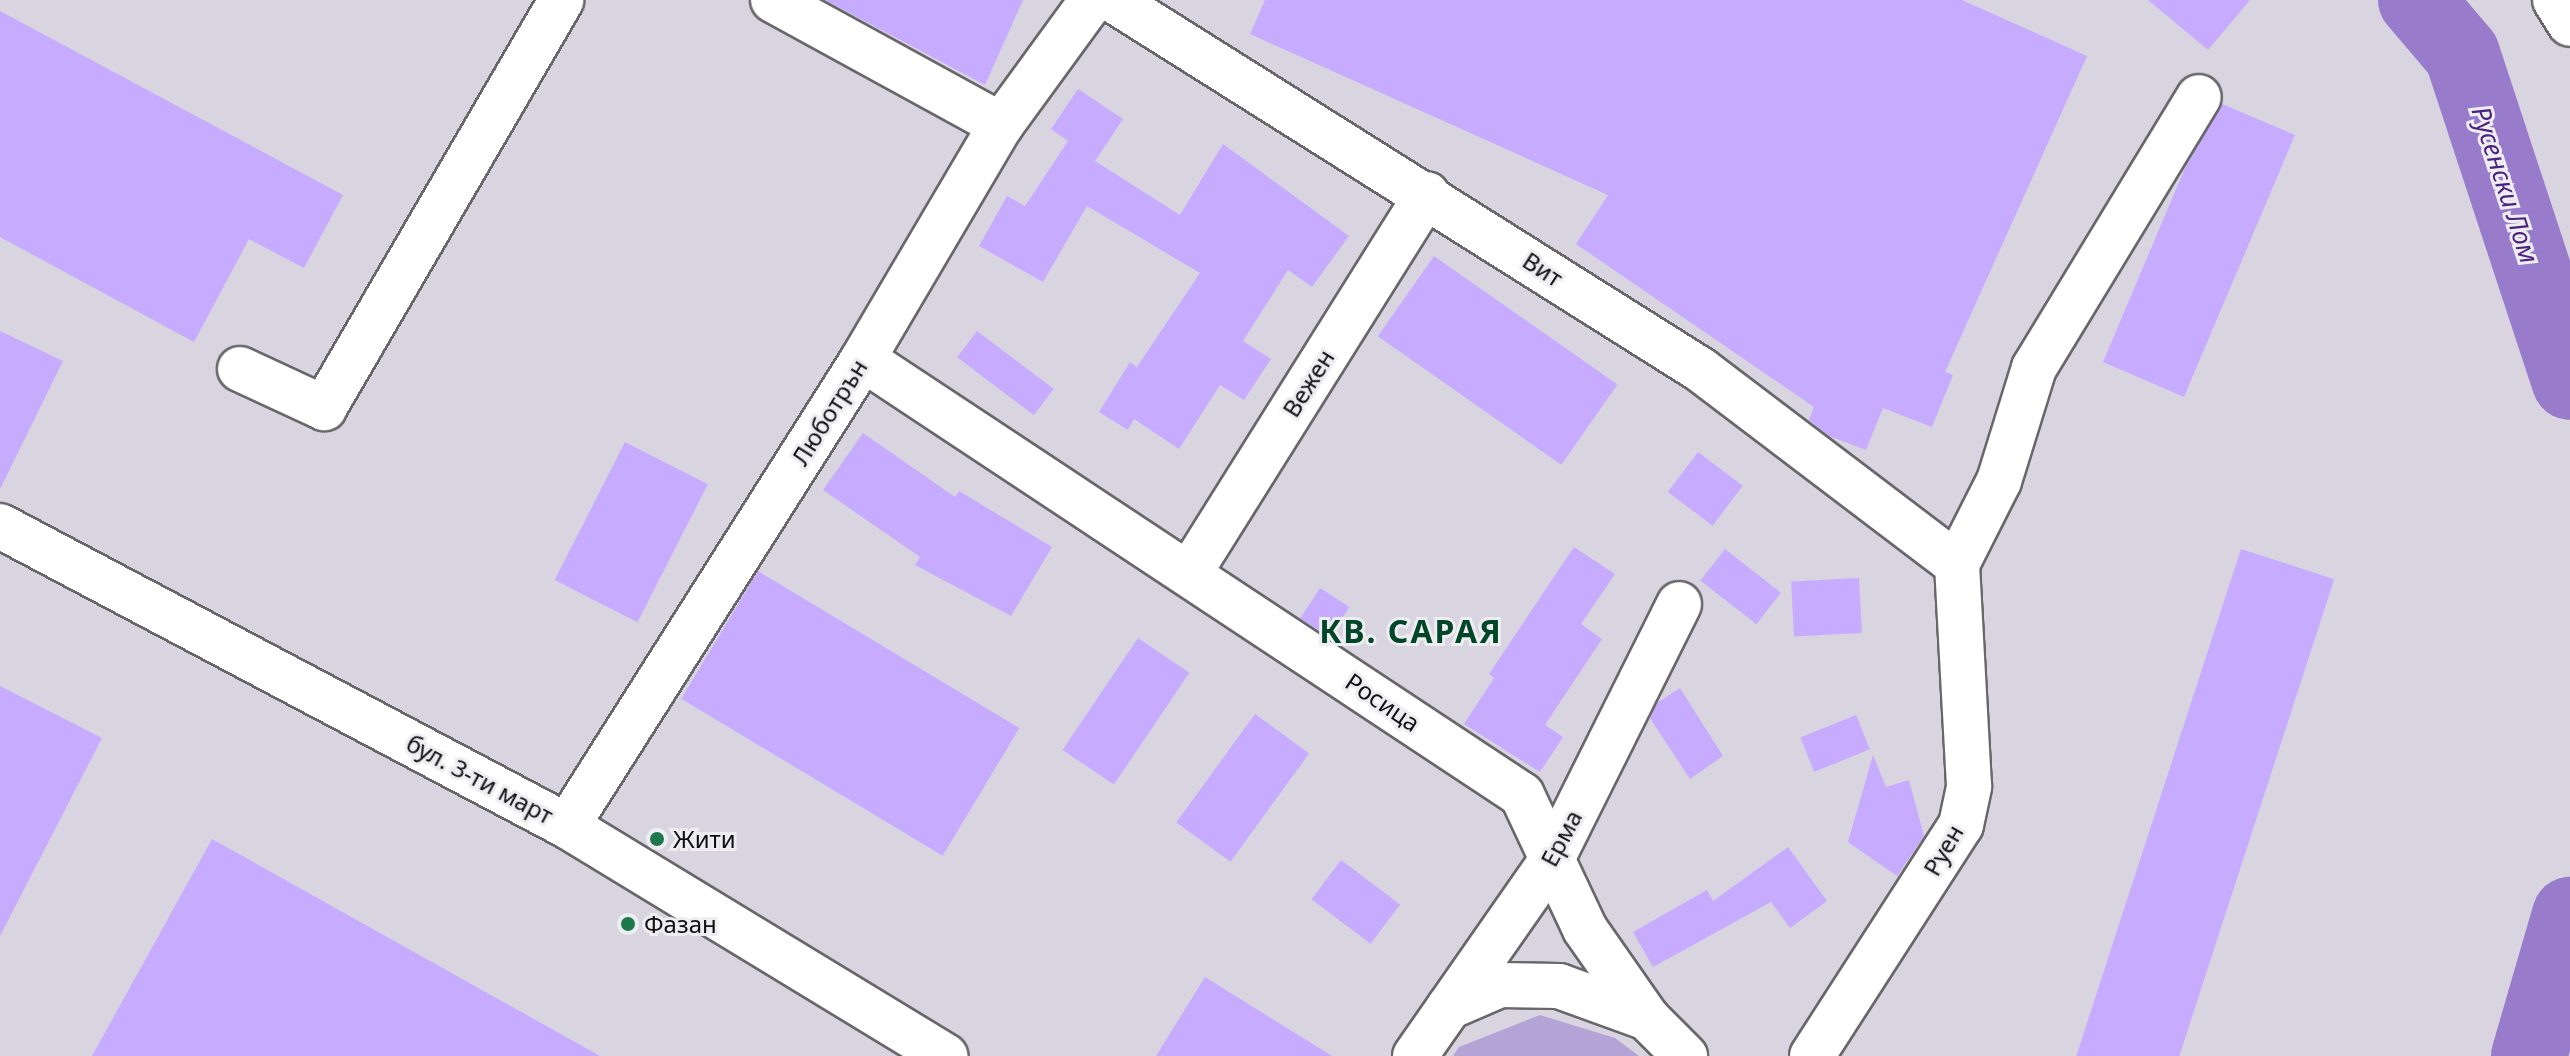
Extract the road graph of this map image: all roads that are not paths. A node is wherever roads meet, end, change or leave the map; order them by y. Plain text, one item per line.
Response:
1 (561, 0) edge
2 (773, 0) edge
3 (1092, 0) edge
4 (1113, 0) edge
5 (2555, 0) edge
6 (2570, 24) edge
7 (2199, 97) dead end
8 (1001, 125) junction
9 (1427, 194) junction
10 (863, 359) junction
11 (240, 369) dead end
12 (0, 526) edge
13 (1957, 564) junction
14 (1190, 572) junction
15 (1679, 604) dead end
16 (567, 826) junction
17 (1551, 861) junction
18 (1449, 1007) junction
19 (1647, 1018) junction
20 (946, 1056) edge
21 (1415, 1056) edge
22 (1685, 1056) edge
23 (1812, 1056) edge

1 - 11 street
2 - 8 street
3 - 8 street, Люботрън
4 - 9 street, Вит
5 - 6 street
7 - 13 street
8 - 10 street, Люботрън
9 - 13 street, Вит
9 - 14 street, Вежен
10 - 14 street, Росица
10 - 16 street, Люботрън
12 - 16 street, бул. 3-ти март
13 - 23 street, Руен
14 - 17 street, Росица
15 - 17 street, Ерма
16 - 20 street, бул. 3-ти март
17 - 18 street, Ерма
17 - 19 street, Росица
18 - 19 street
18 - 21 street, Ерма
19 - 22 street, Росица

